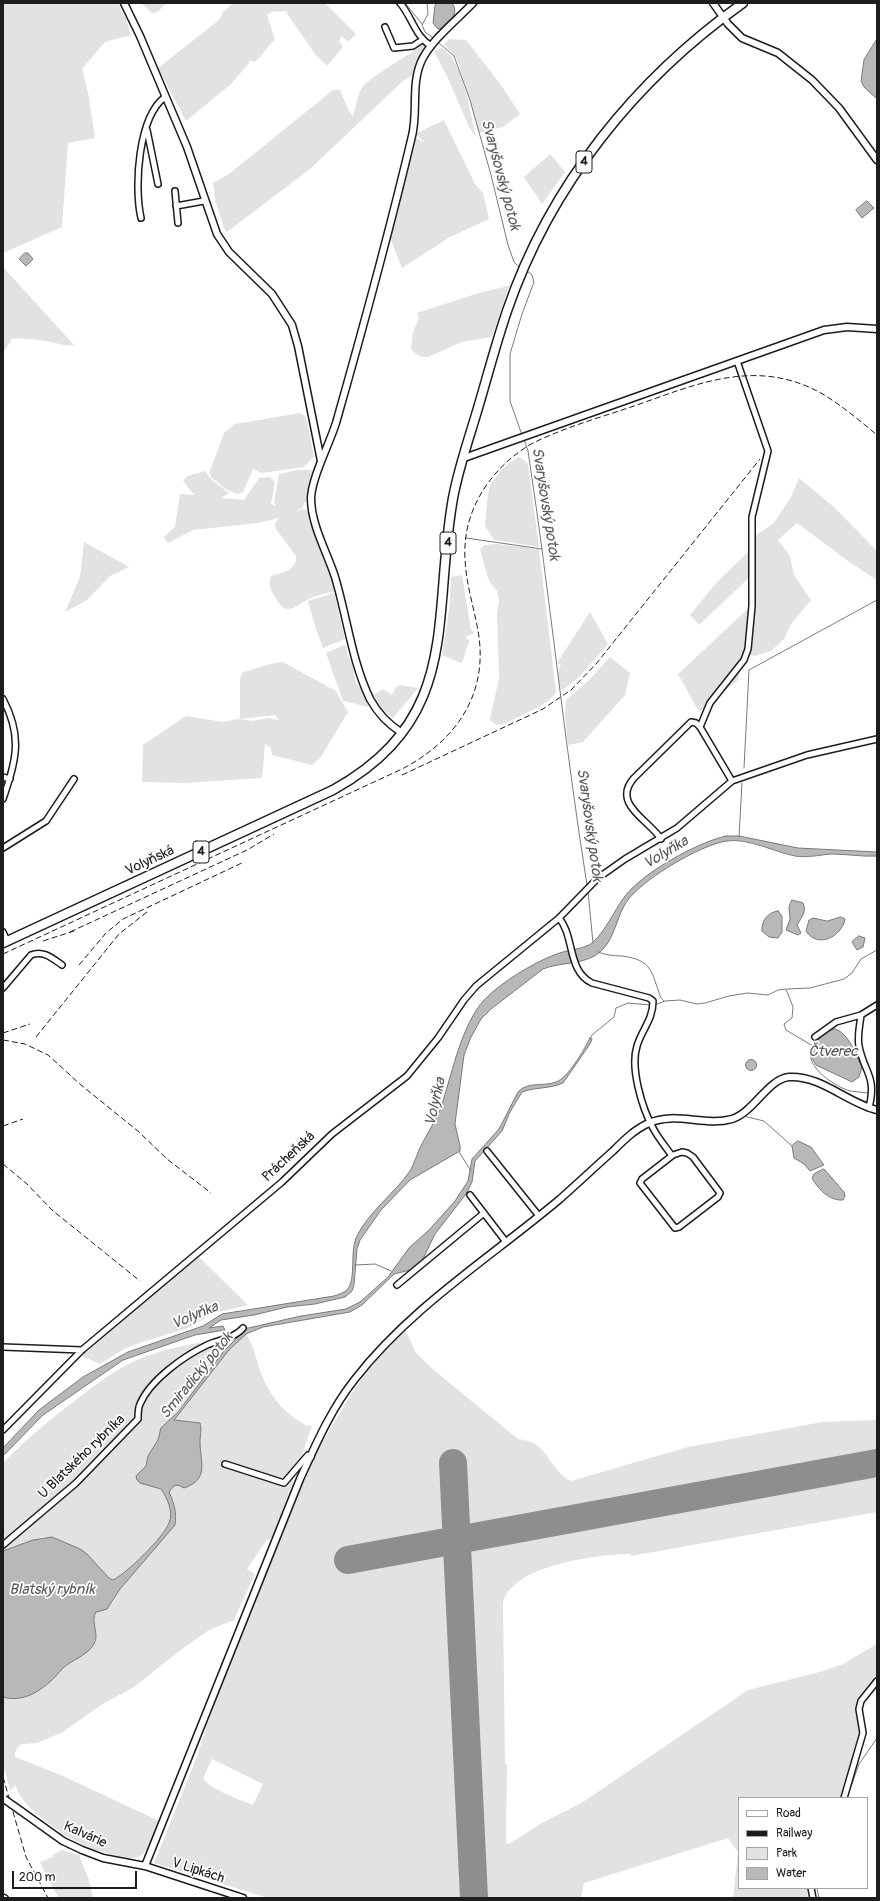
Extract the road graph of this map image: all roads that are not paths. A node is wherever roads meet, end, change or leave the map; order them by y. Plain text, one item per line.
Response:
1 (124, 3) edge
2 (400, 3) edge
3 (473, 3) edge
4 (713, 3) edge
5 (743, 3) edge
6 (723, 17) junction
7 (385, 27) dead end
8 (422, 40) junction
9 (431, 46) junction
10 (165, 97) junction
11 (147, 127) junction
12 (877, 160) edge
13 (158, 184) dead end
14 (175, 191) dead end
15 (204, 200) junction
16 (176, 206) junction
17 (141, 218) dead end
18 (178, 223) dead end
19 (877, 329) edge
20 (737, 361) junction
21 (464, 458) junction
22 (321, 461) junction
23 (3, 699) edge
24 (700, 727) junction
25 (402, 733) junction
26 (877, 739) edge
27 (3, 777) edge
28 (10, 779) junction
29 (74, 779) dead end
30 (732, 781) junction
31 (3, 799) edge
32 (661, 839) junction
33 (3, 848) edge
34 (559, 918) junction
35 (3, 932) edge
36 (5, 942) edge
37 (62, 965) dead end
38 (3, 988) edge
39 (877, 1005) edge
40 (861, 1015) junction
41 (815, 1037) dead end
42 (869, 1108) junction
43 (877, 1110) edge
44 (650, 1122) junction
45 (487, 1151) dead end
46 (672, 1156) junction
47 (470, 1195) dead end
48 (484, 1213) junction
49 (539, 1216) junction
50 (506, 1242) junction
51 (397, 1285) dead end
52 (243, 1328) dead end
53 (3, 1347) edge
54 (82, 1350) junction
55 (3, 1430) edge
56 (311, 1457) junction
57 (225, 1464) dead end
58 (3, 1545) edge
59 (877, 1682) edge
60 (844, 1797) edge
61 (4, 1799) edge
62 (145, 1866) junction
63 (243, 1898) edge

1 - 10 street
2 - 8 street
3 - 9 street
4 - 6 street
5 - 6 main road, 4
6 - 12 street
6 - 21 main road, 4
7 - 8 street
8 - 9 street
9 - 22 street
10 - 11 street
10 - 15 street
11 - 13 street
11 - 17 street
14 - 16 street
15 - 16 street
15 - 22 street
16 - 18 street
19 - 20 street
20 - 21 street
20 - 24 street
21 - 25 main road, 4
22 - 25 street
23 - 28 street
24 - 30 street
24 - 32 street
25 - 36 main road, Volyňská / 4
26 - 30 street
27 - 28 street
28 - 31 street
29 - 33 street
30 - 32 street, Prácheňská
32 - 34 street, Prácheňská
34 - 44 street
34 - 54 street, Prácheňská
35 - 36 street
37 - 38 street
39 - 40 street
40 - 41 street
40 - 42 street
42 - 43 street
42 - 44 street
44 - 46 street
44 - 49 street
45 - 49 street
46 - 46 street
47 - 48 street
48 - 50 street
48 - 51 street
49 - 50 street
50 - 56 street
52 - 58 street, U Blatského rybníka
53 - 54 street
54 - 55 street, Prácheňská
56 - 57 street
56 - 62 street
59 - 60 street
61 - 62 street, Kalvárie, bridge
62 - 63 street, V Lipkách

